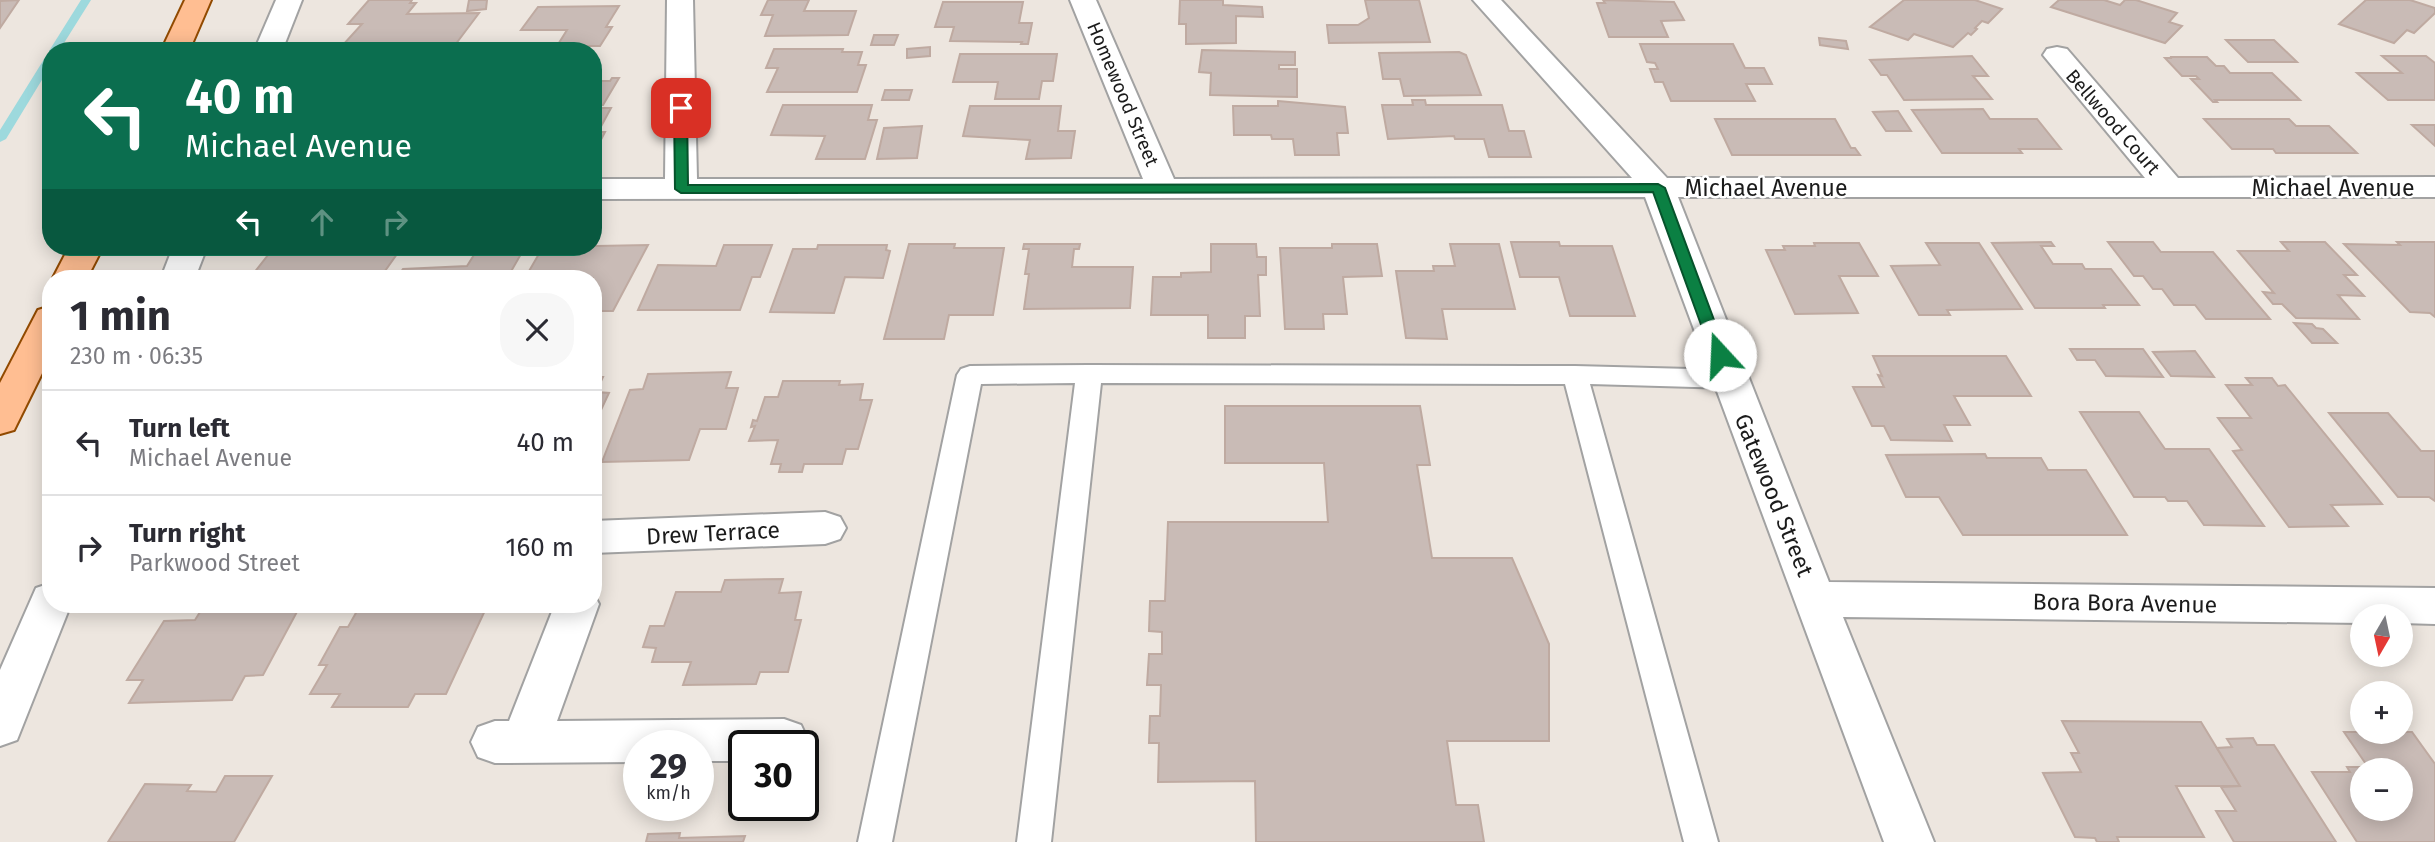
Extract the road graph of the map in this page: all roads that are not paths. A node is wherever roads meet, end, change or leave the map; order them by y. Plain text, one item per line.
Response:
1 (198, 0) edge
2 (289, 0) edge
3 (680, 0) edge
4 (1083, 0) edge
5 (1486, 0) edge
6 (179, 42) edge
7 (272, 42) edge
8 (2057, 55) dead end
9 (2435, 187) edge
10 (1658, 188) junction
11 (2170, 188) junction
12 (681, 189) junction
13 (1163, 189) junction
14 (602, 190) edge
15 (42, 336) edge
16 (1089, 374) junction
17 (1575, 375) junction
18 (1729, 379) junction
19 (0, 420) edge
20 (825, 528) dead end
21 (602, 545) edge
22 (1816, 599) junction
23 (2435, 606) edge
24 (46, 613) edge
25 (573, 613) edge
26 (0, 726) edge
27 (728, 740) edge
28 (875, 842) edge
29 (1034, 842) edge
30 (1701, 842) edge
31 (1909, 842) edge

1 - 6 main road
2 - 7 street
3 - 12 street
4 - 13 street, Homewood Street
5 - 10 street, Gatewood Street
8 - 11 street, Bellwood Court
9 - 11 street, Michael Avenue
10 - 11 street, Michael Avenue
10 - 13 street, Michael Avenue
10 - 18 street, Gatewood Street
12 - 13 street, Michael Avenue
12 - 14 street, Michael Avenue
15 - 19 main road
16 - 17 lane
16 - 28 lane
16 - 29 lane
17 - 18 lane
17 - 30 lane
18 - 22 street, Gatewood Street
20 - 21 street, Drew Terrace
22 - 23 street, Bora Bora Avenue
22 - 31 street, Gatewood Street
24 - 26 street
25 - 27 street

